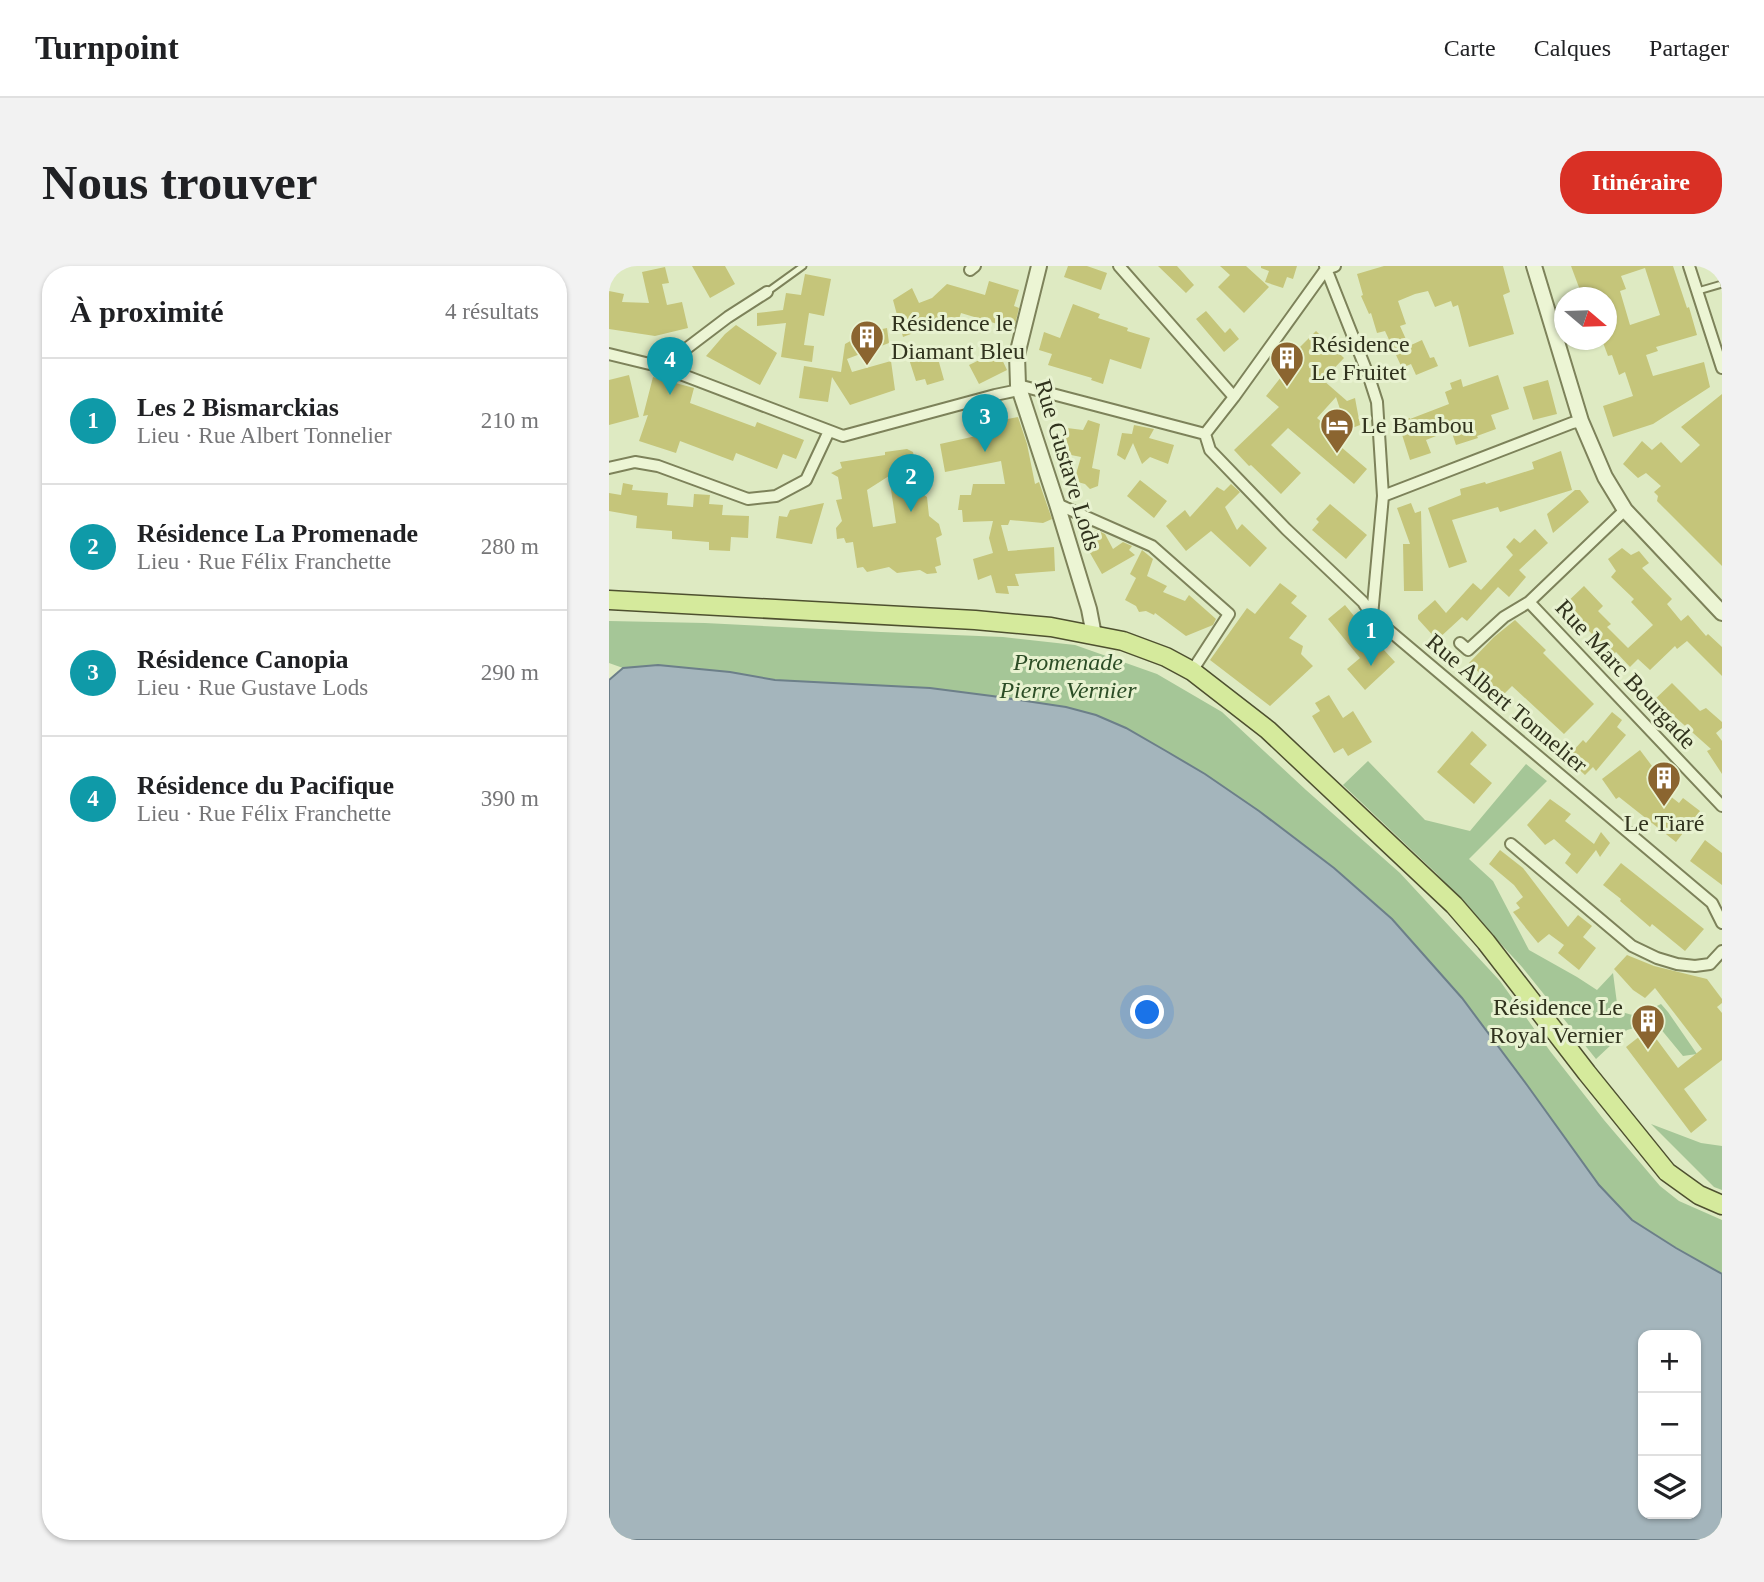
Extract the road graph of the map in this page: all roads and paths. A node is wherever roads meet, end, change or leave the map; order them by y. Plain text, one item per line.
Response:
1 (803, 266) edge
2 (1039, 266) edge
3 (1119, 266) edge
4 (1534, 266) edge
5 (1689, 266) edge
6 (1329, 267) edge
7 (1722, 285) edge
8 (767, 292) joint
9 (1696, 292) junction
10 (609, 354) edge
11 (662, 367) junction
12 (1722, 369) edge
13 (1018, 388) junction
14 (1234, 397) junction
15 (1581, 421) junction
16 (829, 431) junction
17 (1205, 434) junction
18 (609, 468) edge
19 (1383, 496) junction
20 (1057, 504) junction
21 (1625, 510) junction
22 (609, 600) edge
23 (1529, 602) junction
24 (1722, 613) edge
25 (1372, 616) junction
26 (1094, 635) junction
27 (1460, 643) dead end
28 (1192, 671) junction
29 (1722, 806) edge
30 (1511, 844) dead end
31 (1722, 923) edge
32 (1722, 951) edge
33 (1722, 1205) edge

1 - 8 lane
2 - 13 street, Rue Gustave Lods
3 - 14 street
4 - 15 street
5 - 9 street
6 - 14 street
6 - 19 street
7 - 9 lane
8 - 11 street
9 - 12 street
10 - 11 street
11 - 16 street
13 - 16 street
13 - 17 street
13 - 20 street, Rue Gustave Lods
14 - 17 street
15 - 19 street
15 - 21 street
16 - 18 street
17 - 25 street, Rue Albert Tonnelier
19 - 25 street
20 - 26 street, Rue Gustave Lods
20 - 28 street
21 - 23 street
21 - 24 street
22 - 26 main road
23 - 27 street
23 - 29 street, Rue Marc Bourgade
25 - 31 street, Rue Albert Tonnelier
26 - 28 main road
28 - 33 main road
30 - 32 street

